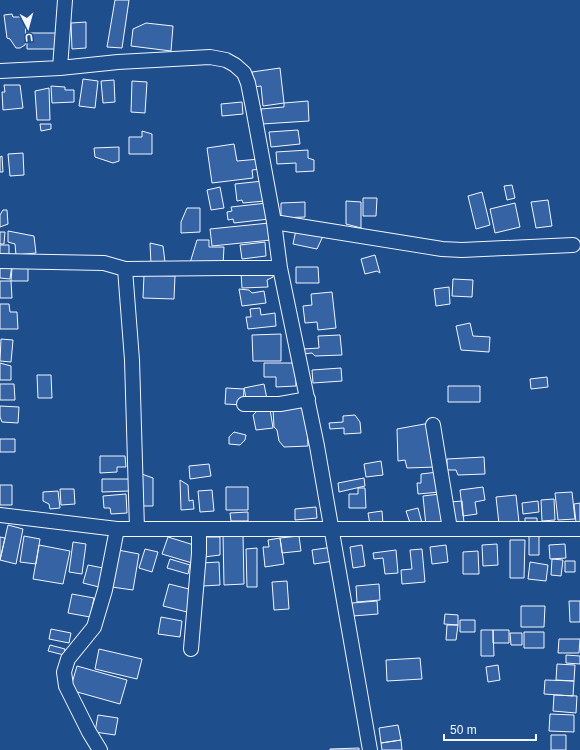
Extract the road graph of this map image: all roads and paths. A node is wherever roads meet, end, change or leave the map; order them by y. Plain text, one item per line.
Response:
1 (65, 0) edge
2 (60, 68) junction
3 (0, 71) edge
4 (274, 222) junction
5 (573, 245) dead end
6 (0, 261) edge
7 (280, 268) junction
8 (125, 269) junction
9 (308, 399) junction
10 (244, 404) dead end
11 (433, 425) dead end
12 (0, 515) edge
13 (117, 529) junction
14 (137, 529) junction
15 (199, 529) junction
16 (332, 529) junction
17 (450, 529) junction
18 (580, 529) edge
19 (191, 649) dead end
20 (100, 750) edge
21 (370, 750) edge

1 - 2 street
2 - 3 street
2 - 4 street
4 - 5 street
4 - 7 street
6 - 8 street
7 - 8 street
7 - 9 street
8 - 14 street
9 - 10 street
9 - 16 street
11 - 17 street
12 - 13 street
13 - 14 street
13 - 20 street
14 - 15 street
15 - 16 street
15 - 19 street
16 - 17 street
16 - 21 street
17 - 18 street

